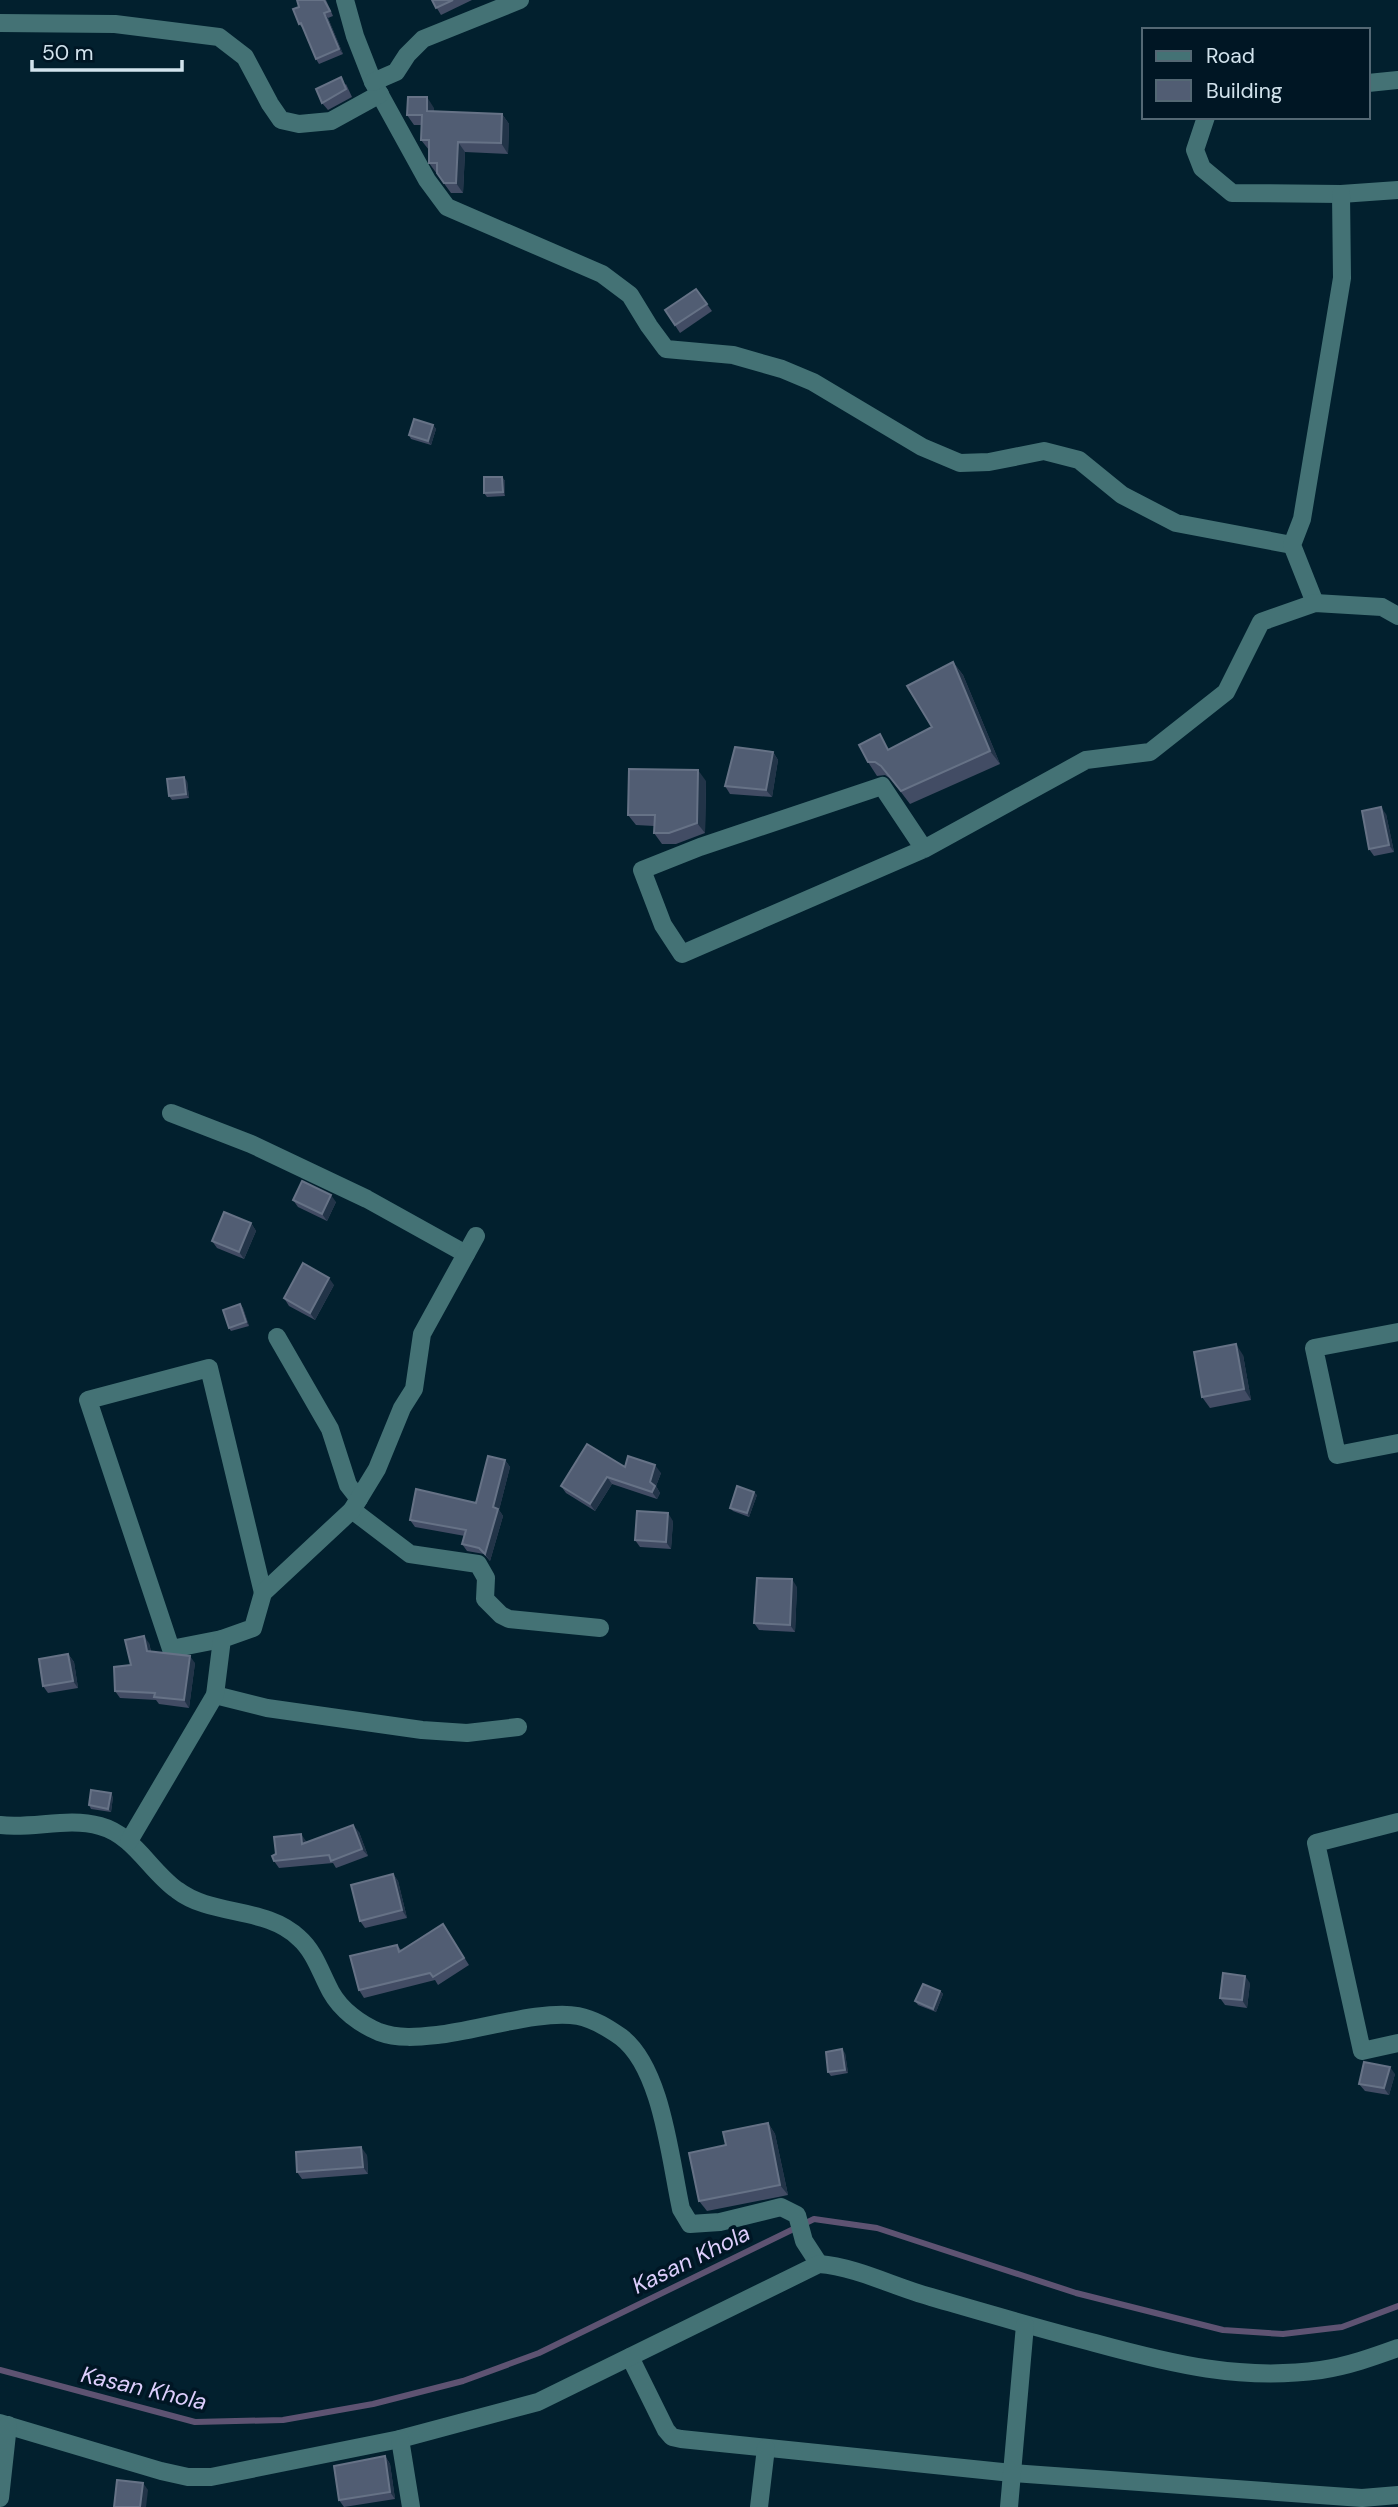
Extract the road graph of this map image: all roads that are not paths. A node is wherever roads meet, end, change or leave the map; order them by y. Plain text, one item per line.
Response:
1 (345, 0) edge
2 (520, 0) edge
3 (0, 23) edge
4 (1398, 80) edge
5 (1370, 83) edge
6 (376, 88) junction
7 (1205, 119) edge
8 (1398, 190) edge
9 (1341, 194) junction
10 (1292, 545) junction
11 (1315, 603) junction
12 (1398, 616) edge
13 (924, 849) junction
14 (171, 1113) dead end
15 (476, 1237) dead end
16 (466, 1254) junction
17 (1398, 1332) edge
18 (277, 1337) dead end
19 (1398, 1443) edge
20 (356, 1504) junction
21 (263, 1593) junction
22 (600, 1628) dead end
23 (222, 1639) junction
24 (215, 1695) junction
25 (518, 1727) dead end
26 (1398, 1822) edge
27 (0, 1825) edge
28 (129, 1841) junction
29 (1398, 2043) edge
30 (819, 2264) junction
31 (1025, 2325) junction
32 (1398, 2348) edge
33 (630, 2357) junction
34 (4, 2424) edge
35 (400, 2439) junction
36 (766, 2448) junction
37 (1012, 2473) junction
38 (1398, 2495) edge
39 (0, 2498) edge
40 (411, 2507) edge
41 (759, 2507) edge
42 (1009, 2507) edge

1 - 6 street
2 - 6 street
3 - 6 street
4 - 5 street
6 - 10 street
7 - 9 street
8 - 9 street
9 - 10 street
10 - 11 street
11 - 12 street
11 - 13 street
13 - 13 street
14 - 16 street
15 - 16 street
16 - 20 street
17 - 19 street
18 - 20 street
20 - 21 street
20 - 22 street
21 - 23 street
21 - 23 street
23 - 24 street
24 - 25 street
24 - 28 street
26 - 29 street
27 - 28 street
28 - 30 street
30 - 31 street
30 - 33 street
31 - 32 street
31 - 37 street
33 - 35 street
33 - 36 street
34 - 35 street
34 - 39 street
35 - 40 street
36 - 37 street
36 - 41 street
37 - 38 street
37 - 42 street

